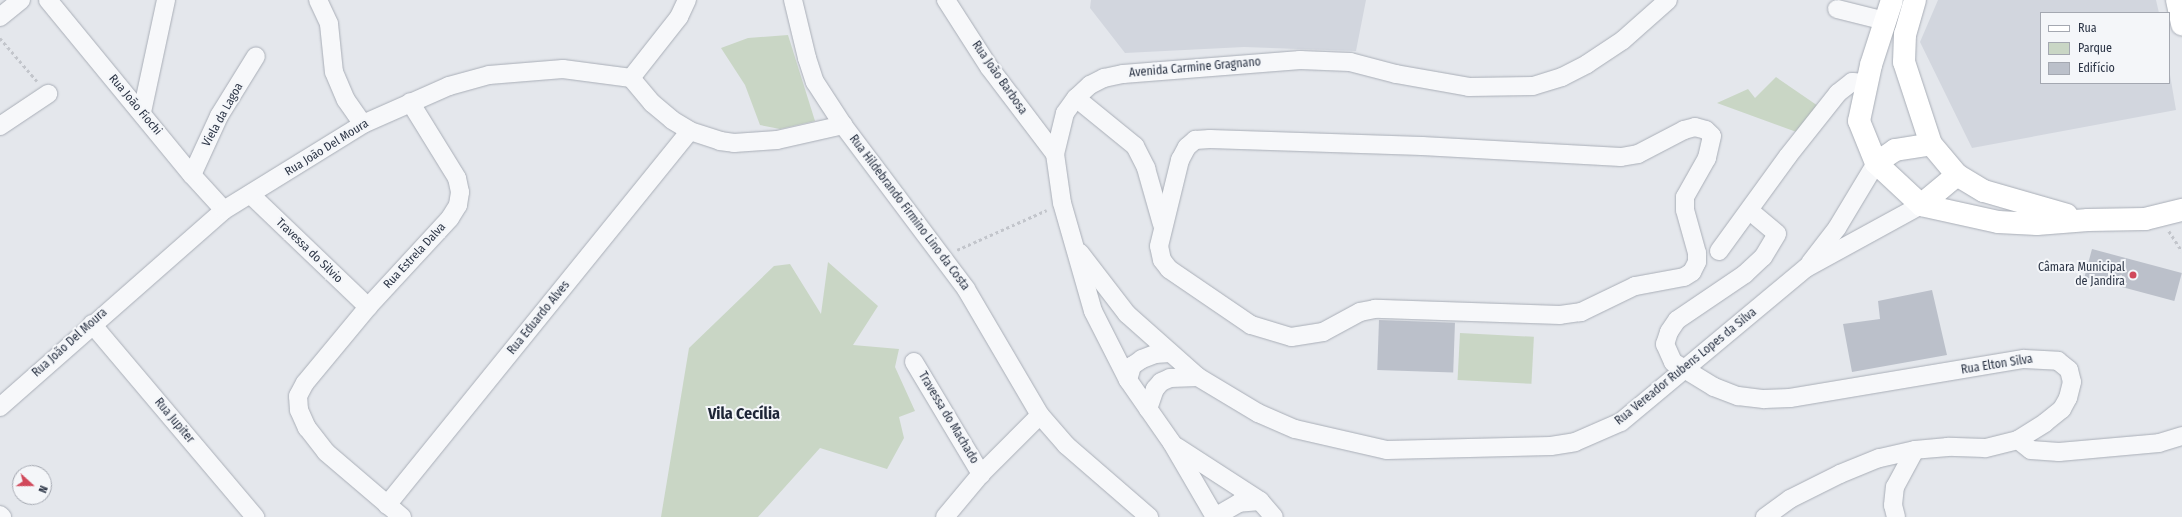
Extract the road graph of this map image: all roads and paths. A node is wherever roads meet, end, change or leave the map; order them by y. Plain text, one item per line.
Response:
1 (20, 0) edge
2 (48, 0) edge
3 (166, 0) edge
4 (318, 0) edge
5 (687, 0) edge
6 (793, 0) edge
7 (946, 0) edge
8 (1668, 0) edge
9 (1892, 0) edge
10 (1915, 0) edge
11 (2177, 0) edge
12 (1837, 9) dead end
13 (0, 17) edge
14 (1885, 21) junction
15 (2182, 24) edge
16 (0, 38) edge
17 (256, 56) dead end
18 (631, 78) junction
19 (1866, 83) junction
20 (48, 94) joint
21 (1076, 98) junction
22 (410, 102) junction
23 (142, 112) junction
24 (364, 124) junction
25 (843, 125) junction
26 (0, 126) edge
27 (690, 131) junction
28 (1931, 144) junction
29 (1055, 154) junction
30 (1876, 163) junction
31 (192, 175) junction
32 (1957, 175) junction
33 (250, 195) junction
34 (1062, 203) junction
35 (1921, 205) junction
36 (224, 210) junction
37 (1750, 211) junction
38 (2179, 211) edge
39 (2088, 220) junction
40 (1163, 229) junction
41 (1076, 248) junction
42 (1719, 250) dead end
43 (944, 256) junction
44 (1806, 268) junction
45 (368, 307) junction
46 (92, 324) junction
47 (1170, 353) junction
48 (914, 362) dead end
49 (1685, 371) junction
50 (1198, 377) junction
51 (1128, 380) junction
52 (0, 407) edge
53 (1148, 409) junction
54 (1040, 415) junction
55 (2182, 436) edge
56 (2018, 440) junction
57 (1172, 443) junction
58 (1915, 450) junction
59 (981, 474) junction
60 (1260, 501) junction
61 (387, 505) junction
62 (255, 517) edge
63 (402, 517) edge
64 (945, 517) edge
65 (1149, 517) edge
66 (1215, 517) edge
67 (1274, 517) edge
68 (1765, 517) edge
69 (1896, 517) edge

1 - 13 street
2 - 23 street, Rua João Fiochi
3 - 23 street
4 - 24 street
5 - 18 street
6 - 25 street, Rua Hildebrando Firmino Lino da Costa
7 - 29 street, Rua João Barbosa
8 - 21 street, Avenida Carmine Gragnano
9 - 14 main road
10 - 28 main road
11 - 15 main road
12 - 14 street
14 - 19 main road
16 - 20 path
17 - 31 street, Viela da Lagoa
18 - 22 street, Rua João Del Moura
18 - 27 street
19 - 30 main road
19 - 37 street
20 - 26 street
21 - 29 street, Avenida Carmine Gragnano
21 - 40 street
22 - 24 street, Rua João Del Moura
22 - 45 street, Rua Estrela Dalva
23 - 31 street, Rua João Fiochi
24 - 33 street, Rua João Del Moura
25 - 27 street
25 - 43 street, Rua Hildebrando Firmino Lino da Costa
27 - 61 street, Rua Eduardo Alves
28 - 30 main road, Rua Vereador Rubens Lopes da Silva
28 - 32 main road
29 - 34 street, Avenida Carmine Gragnano
30 - 35 main road
30 - 44 street, Rua Vereador Rubens Lopes da Silva
31 - 36 street, Rua João Fiochi
32 - 35 main road, Rua Vereador Rubens Lopes da Silva
32 - 39 main road
33 - 36 street, Rua João Del Moura
33 - 45 street, Travessa do Silvio
34 - 41 street, Avenida Carmine Gragnano
34 - 43 path
35 - 39 main road
35 - 44 street, Rua Vereador Rubens Lopes da Silva
36 - 46 street, Rua João Del Moura
37 - 42 street
37 - 49 street, Rua Elton Silva
38 - 39 main road
40 - 40 street
41 - 47 street, Rua Vereador Rubens Lopes da Silva
41 - 51 street, Avenida Carmine Gragnano
43 - 54 street, Rua Hildebrando Firmino Lino da Costa
44 - 49 street, Rua Vereador Rubens Lopes da Silva
45 - 61 street, Rua Estrela Dalva
46 - 52 street, Rua João Del Moura
46 - 62 street, Rua Jupiter
47 - 50 street, Rua Vereador Rubens Lopes da Silva
47 - 51 street
48 - 59 street, Travessa do Machado
49 - 50 street, Rua Vereador Rubens Lopes da Silva
49 - 56 street, Rua Elton Silva
50 - 53 street
51 - 53 street, Avenida Carmine Gragnano
53 - 57 street, Avenida Carmine Gragnano
54 - 59 street
54 - 65 street, Rua Hildebrando Firmino Lino da Costa
55 - 56 street
56 - 58 street, Rua Elton Silva
57 - 60 street, Avenida Carmine Gragnano
57 - 66 street, Avenida Carmine Gragnano
58 - 68 street, Rua Elton Silva
58 - 69 street
59 - 64 street
60 - 66 street
60 - 67 street, Avenida Carmine Gragnano
61 - 63 street

